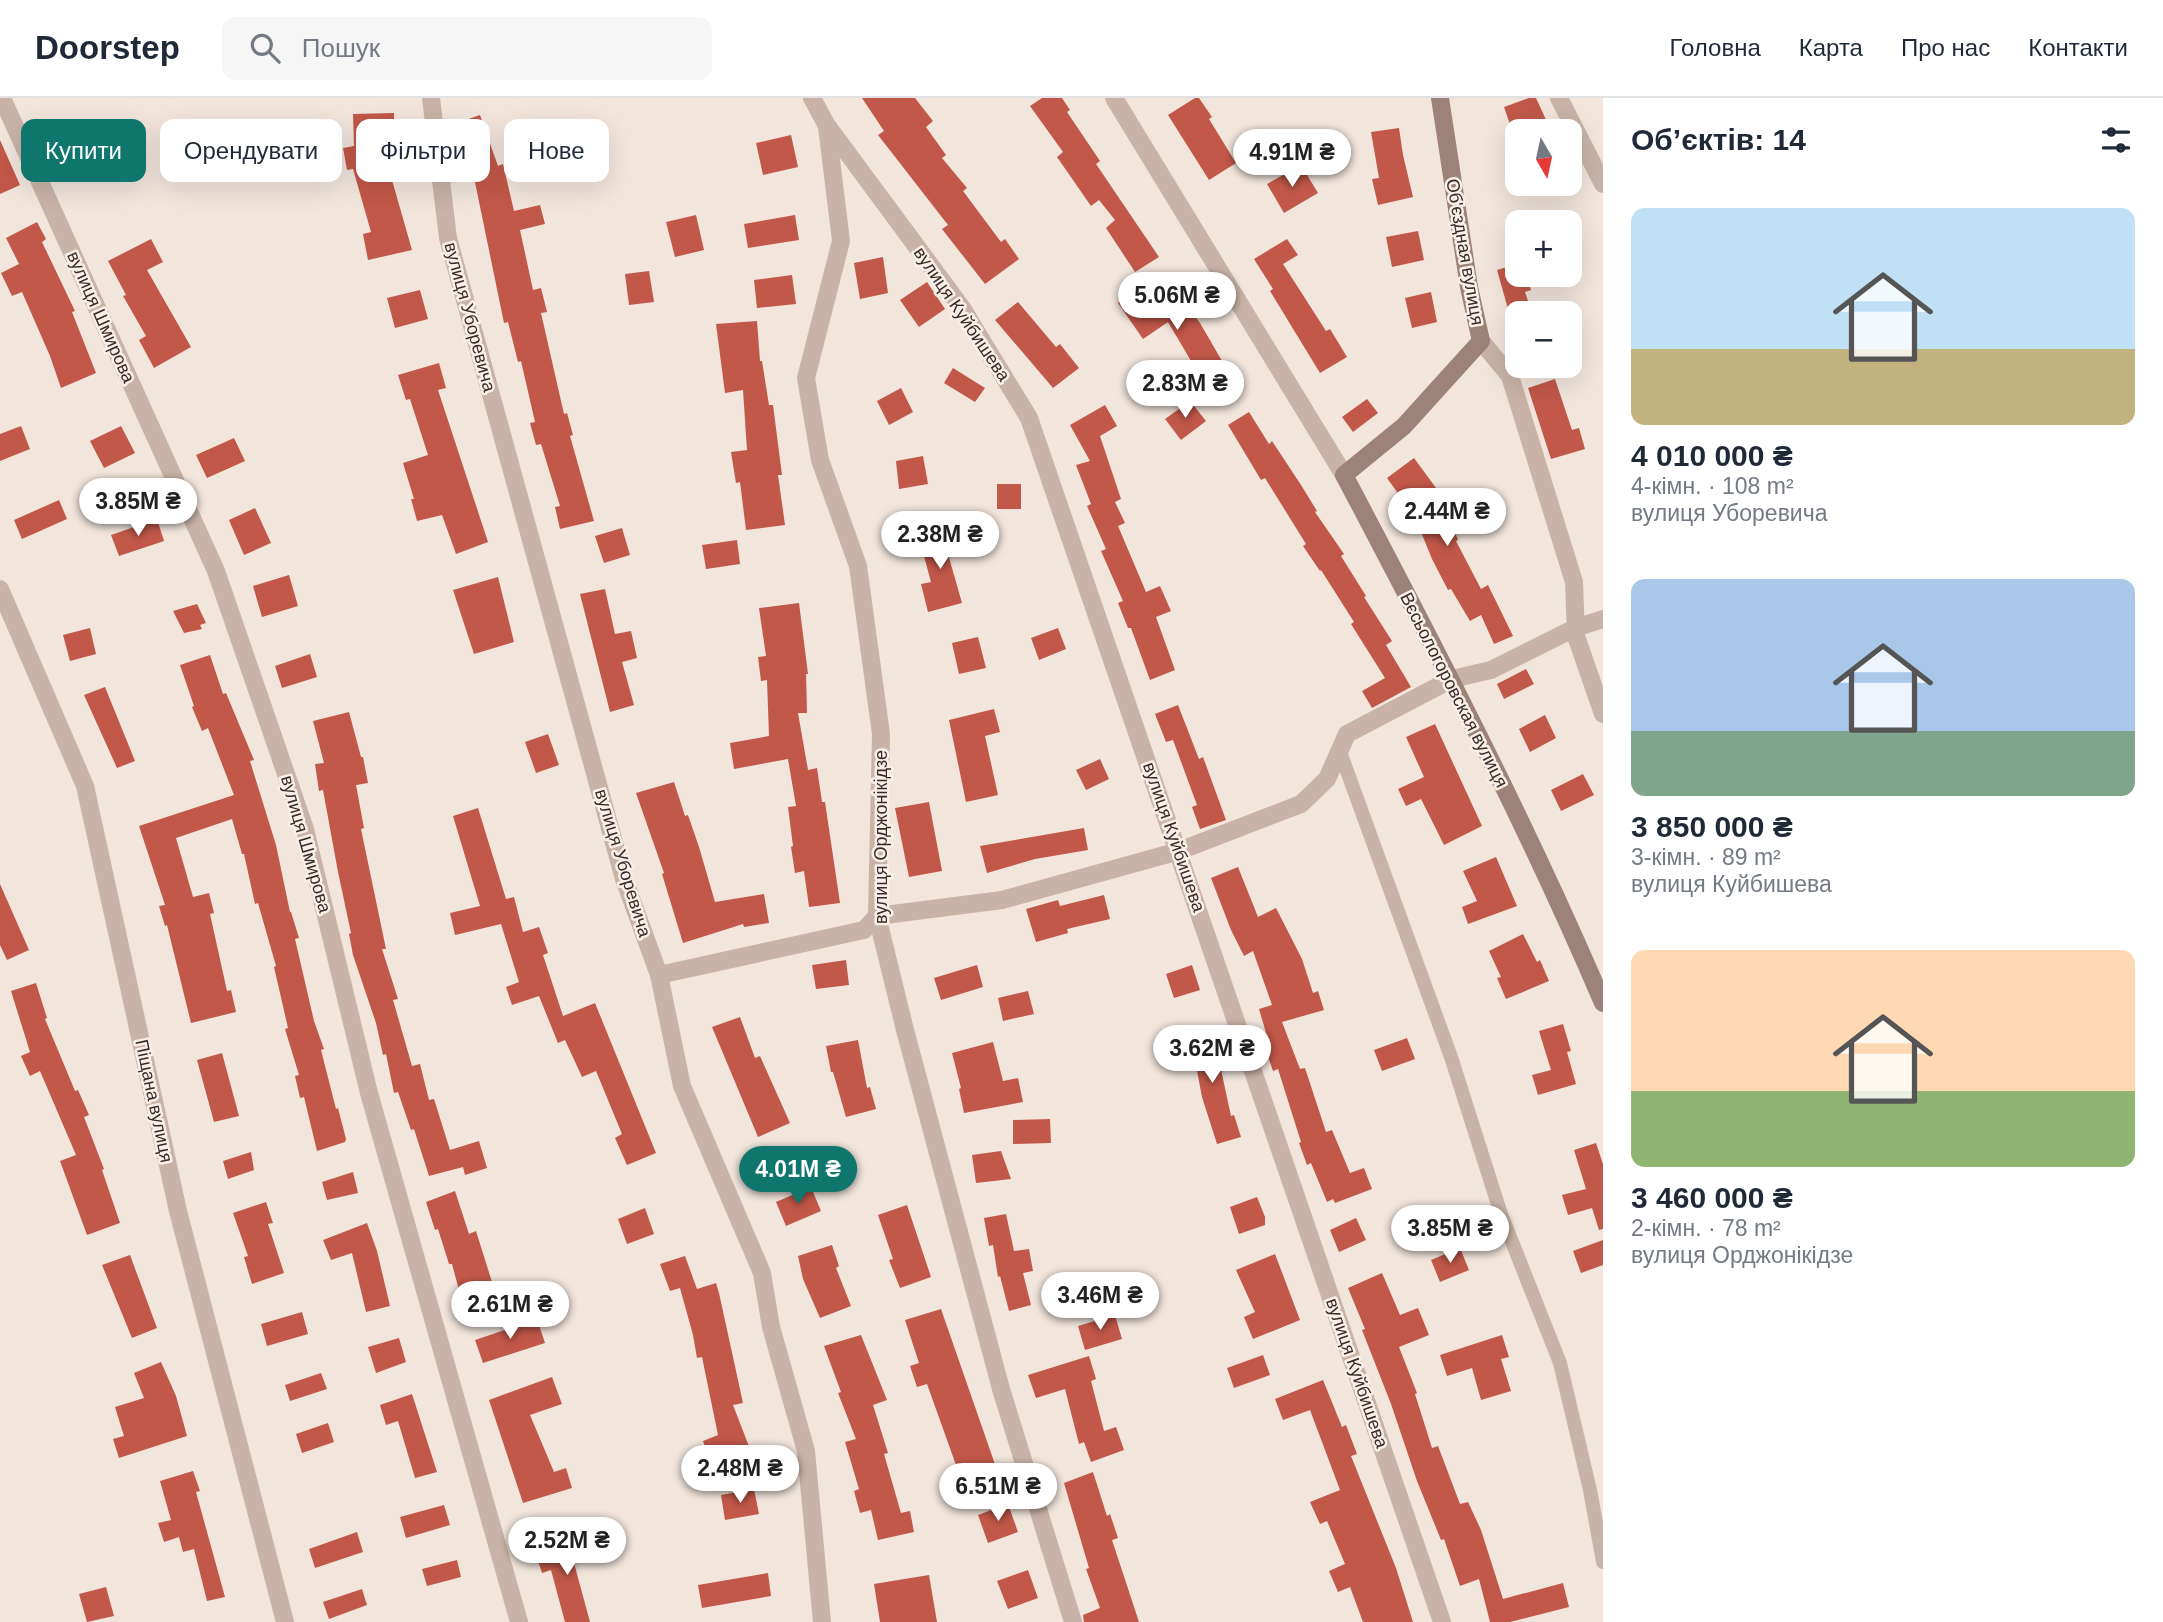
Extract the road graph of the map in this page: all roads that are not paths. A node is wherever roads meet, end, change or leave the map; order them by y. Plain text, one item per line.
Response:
1 (2, 98) edge
2 (431, 98) edge
3 (812, 98) edge
4 (1114, 98) edge
5 (1440, 98) edge
6 (1559, 98) edge
7 (827, 124) junction
8 (1603, 184) edge
9 (1481, 341) junction
10 (1344, 475) junction
11 (0, 589) edge
12 (1603, 619) edge
13 (1575, 628) junction
14 (1452, 679) junction
15 (1603, 714) edge
16 (1339, 749) junction
17 (1179, 851) junction
18 (877, 916) junction
19 (659, 975) junction
20 (1603, 1003) edge
21 (1603, 1562) edge
22 (285, 1622) edge
23 (519, 1622) edge
24 (821, 1622) edge
25 (1073, 1622) edge
26 (1442, 1622) edge

1 - 23 street, вулиця Шмирова
2 - 19 street, вулиця Уборевича
3 - 7 street, вулиця Куйбишева
4 - 10 street, Вєсьологоровская вулиця
5 - 9 street, Об'єздная вулиця
6 - 8 street
7 - 17 street, вулиця Куйбишева
7 - 18 street, вулиця Орджонікідзе
9 - 10 street, Об'єздная вулиця
9 - 13 street
10 - 14 street, Вєсьологоровская вулиця
11 - 22 street, Піщана вулиця
12 - 13 street
13 - 14 street
13 - 15 street
14 - 16 street
14 - 20 street, Вєсьологоровская вулиця
16 - 17 street
16 - 21 lane
17 - 18 street
17 - 26 street, вулиця Куйбишева
18 - 19 street
18 - 25 street, вулиця Орджонікідзе
19 - 24 street, вулиця Уборевича

